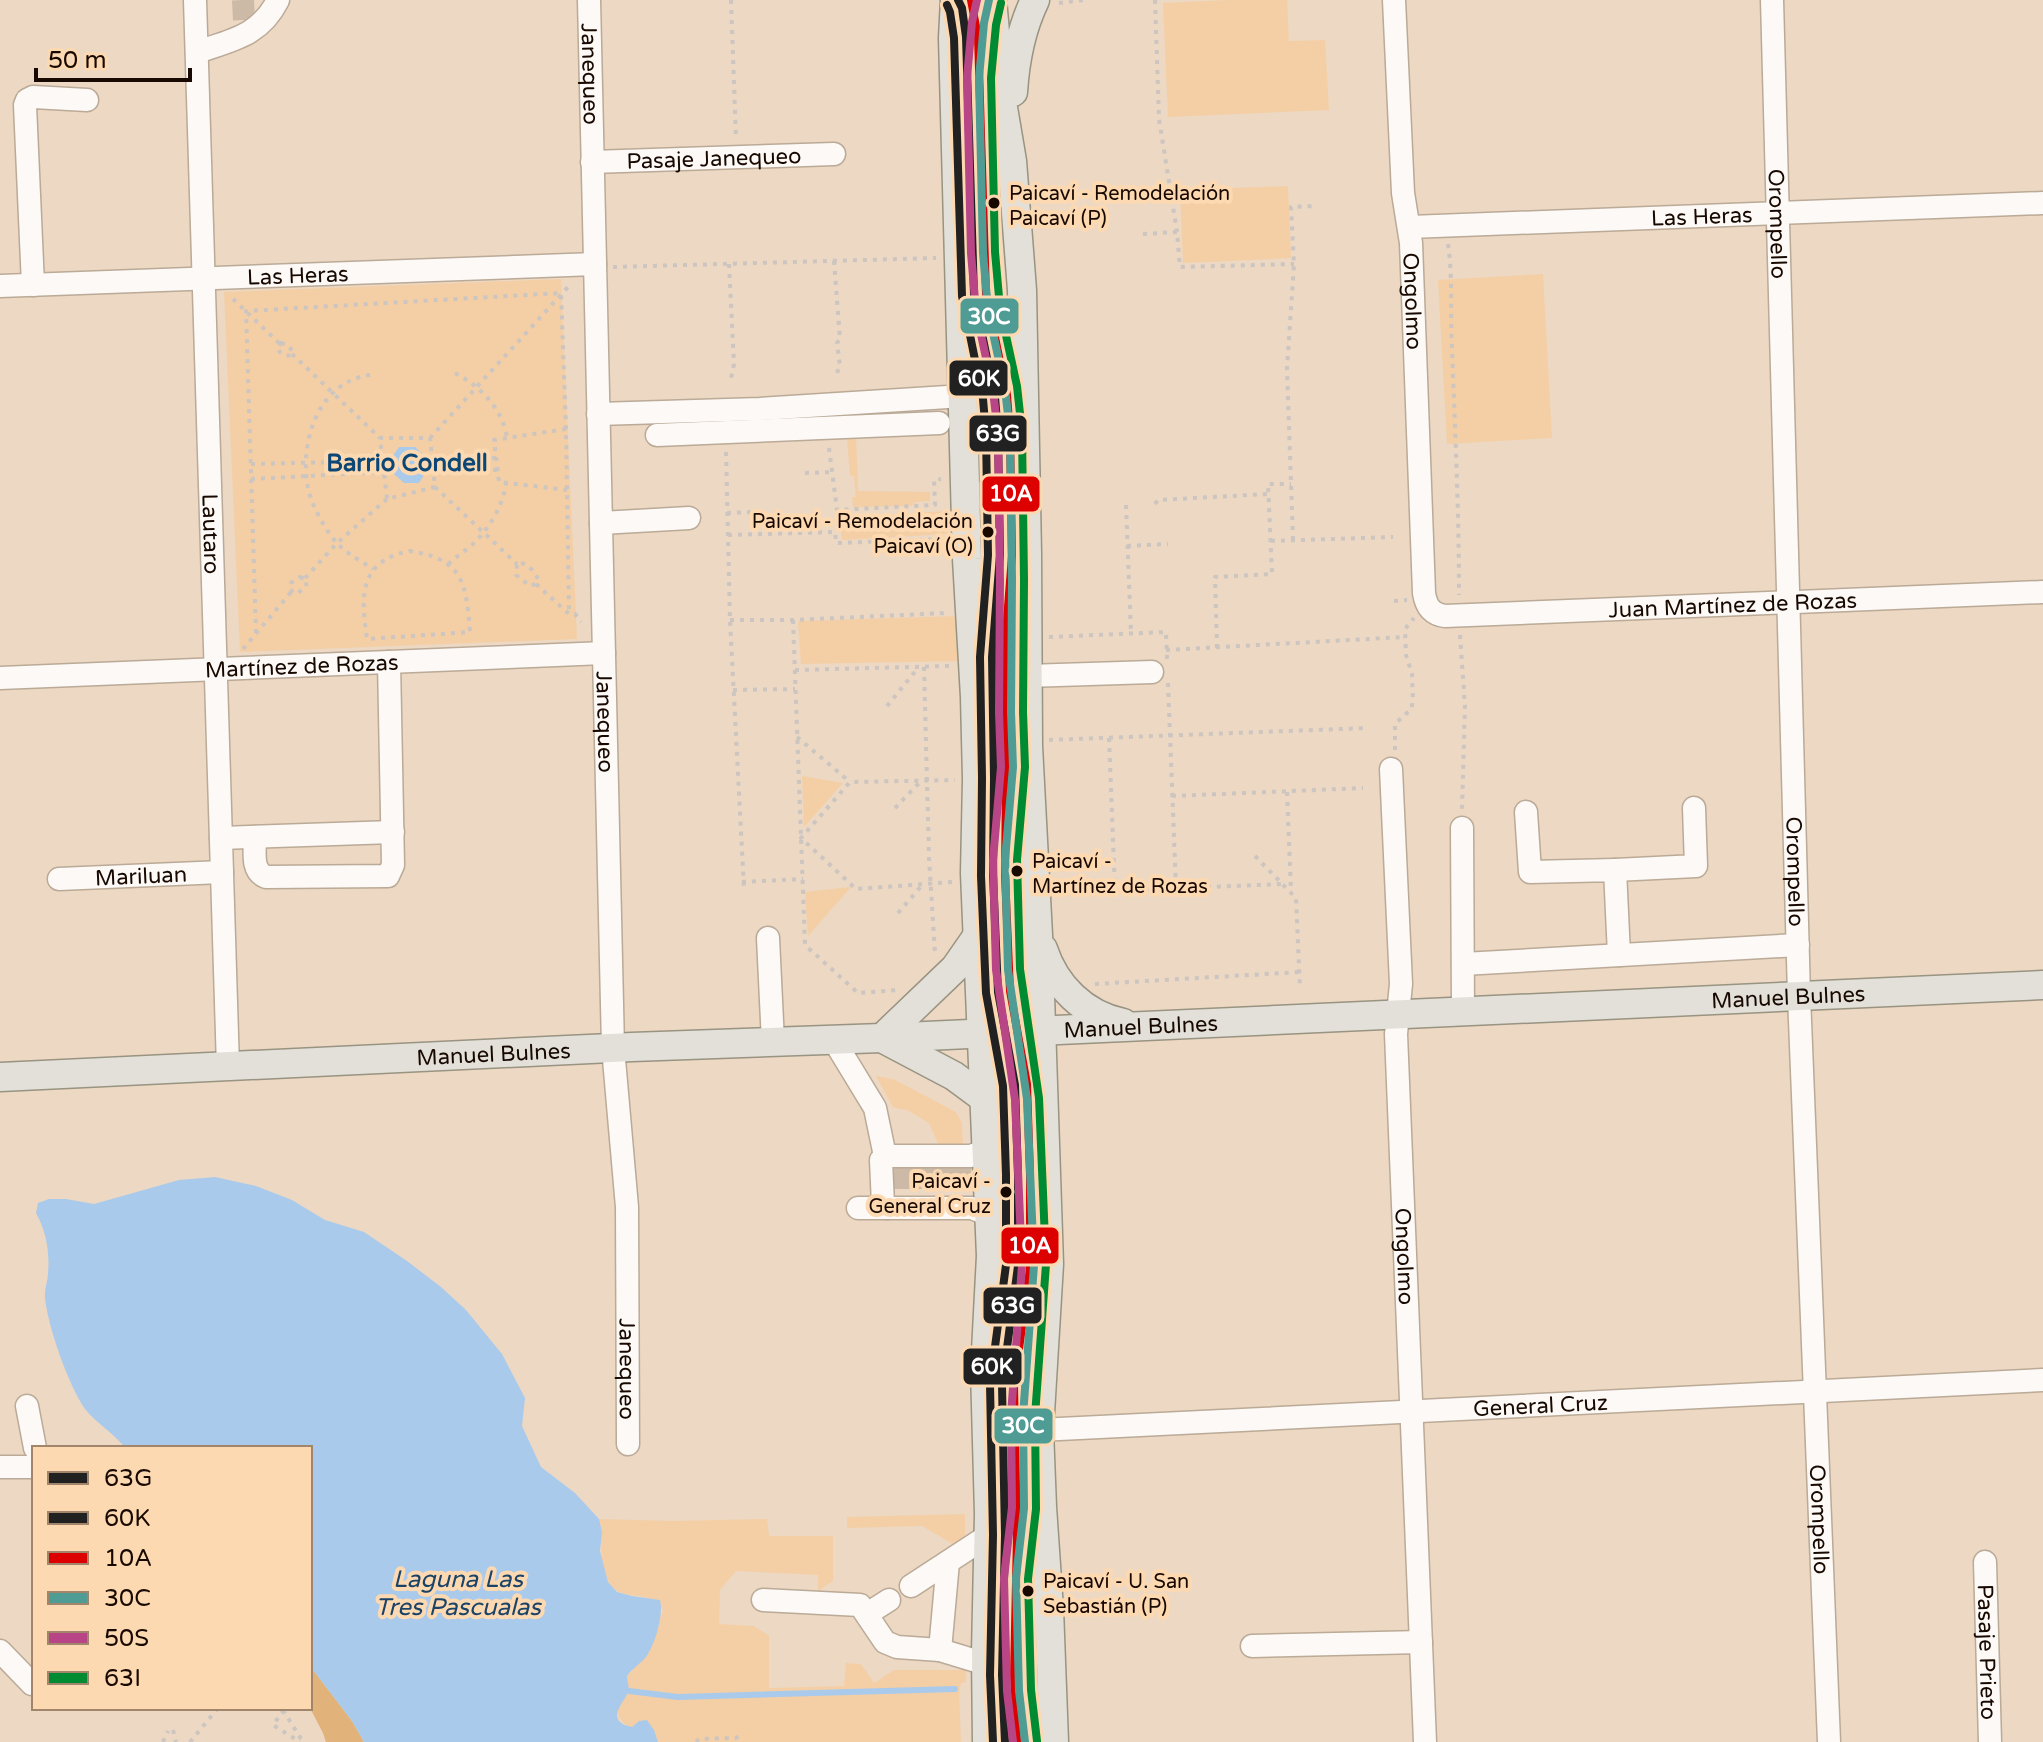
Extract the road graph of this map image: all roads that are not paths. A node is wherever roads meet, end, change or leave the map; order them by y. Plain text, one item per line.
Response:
1 (195, 0) edge
2 (278, 0) edge
3 (589, 0) edge
4 (957, 0) edge
5 (990, 0) edge
6 (1035, 0) edge
7 (1394, 0) edge
8 (1772, 0) edge
9 (197, 52) junction
10 (87, 100) dead end
11 (834, 154) dead end
12 (1012, 161) junction
13 (592, 162) junction
14 (2043, 203) edge
15 (1778, 213) junction
16 (1410, 227) junction
17 (595, 264) junction
18 (203, 277) junction
19 (33, 285) junction
20 (0, 286) edge
21 (963, 396) junction
22 (598, 414) junction
23 (939, 423) dead end
24 (657, 435) dead end
25 (689, 518) dead end
26 (601, 523) junction
27 (2043, 592) edge
28 (1788, 601) junction
29 (1426, 604) joint
30 (604, 653) junction
31 (389, 662) junction
32 (1019, 665) junction
33 (216, 669) junction
34 (1162, 672) road end
35 (0, 678) edge
36 (1391, 769) road end
37 (1694, 808) dead end
38 (1526, 812) dead end
39 (1462, 828) road end
40 (393, 832) junction
41 (255, 837) junction
42 (221, 838) junction
43 (1615, 870) junction
44 (222, 872) junction
45 (59, 879) dead end
46 (978, 935) junction
47 (1038, 935) junction
48 (768, 938) dead end
49 (1798, 945) junction
50 (1619, 955) junction
51 (1463, 964) junction
52 (2043, 985) edge
53 (1799, 996) junction
54 (1463, 1011) junction
55 (1397, 1014) junction
56 (1135, 1026) junction
57 (1012, 1031) junction
58 (882, 1038) junction
59 (833, 1039) junction
60 (773, 1042) junction
61 (613, 1048) junction
62 (228, 1067) junction
63 (0, 1077) edge
64 (985, 1099) junction
65 (935, 1160) junction
66 (897, 1206) junction
67 (858, 1208) dead end
68 (981, 1212) junction
69 (2043, 1380) edge
70 (1814, 1391) junction
71 (27, 1406) dead end
72 (1411, 1411) junction
73 (1039, 1430) junction
74 (628, 1444) dead end
75 (35, 1446) edge
76 (32, 1466) edge
77 (0, 1467) edge
78 (989, 1535) junction
79 (948, 1562) junction
80 (1985, 1562) dead end
81 (911, 1586) dead end
82 (763, 1600) dead end
83 (889, 1600) dead end
84 (867, 1614) junction
85 (1421, 1642) junction
86 (1252, 1646) dead end
87 (940, 1650) junction
88 (0, 1651) edge
89 (986, 1664) junction
90 (32, 1684) dead end
91 (987, 1742) edge
92 (1005, 1742) edge
93 (1025, 1742) edge
94 (1054, 1742) edge
95 (1425, 1742) edge
96 (1829, 1742) edge
97 (1990, 1742) edge

1 - 9 street, Lautaro
2 - 9 street
3 - 13 street, Janequeo
4 - 21 main road
4 - 57 street
5 - 12 main road
5 - 32 street
6 - 12 main road
7 - 16 street, Ongolmo
8 - 15 street, Orompello
9 - 18 street, Lautaro
10 - 19 street
11 - 13 street, Pasaje Janequeo
12 - 32 main road
13 - 17 street, Janequeo
14 - 15 street, Las Heras
15 - 16 street, Las Heras
15 - 28 street, Orompello
16 - 29 street, Ongolmo
17 - 18 street, Las Heras
17 - 22 street, Janequeo
18 - 19 street, Las Heras
18 - 33 street, Lautaro
19 - 20 street, Las Heras
21 - 22 street
21 - 46 main road
22 - 26 street, Janequeo
23 - 24 street
25 - 26 street
26 - 30 street, Janequeo
27 - 28 street, Juan Martínez de Rozas
28 - 29 street, Juan Martínez de Rozas
28 - 49 street, Orompello
30 - 31 street, Martínez de Rozas
30 - 61 street, Janequeo
31 - 33 street, Martínez de Rozas
31 - 40 street
32 - 34 street
32 - 47 main road
32 - 57 street
33 - 35 street, Martínez de Rozas
33 - 42 street, Lautaro
36 - 55 street, Ongolmo
37 - 43 street
38 - 43 street
39 - 51 street
40 - 41 street
40 - 41 street
41 - 42 street
42 - 44 street, Lautaro
43 - 50 street
44 - 45 street, Mariluan
44 - 62 street, Lautaro
46 - 57 main road
46 - 58 main road
47 - 56 main road
47 - 57 main road
48 - 60 street
49 - 50 street
49 - 53 street, Orompello
50 - 51 street
51 - 54 street
52 - 53 main road, Manuel Bulnes
53 - 54 main road, Manuel Bulnes
53 - 70 street, Orompello
54 - 55 main road, Manuel Bulnes
55 - 56 main road, Manuel Bulnes
55 - 72 street, Ongolmo
56 - 57 main road, Manuel Bulnes
57 - 58 main road, Manuel Bulnes
57 - 64 main road
57 - 73 main road
57 - 92 street
57 - 93 street
58 - 59 main road, Manuel Bulnes
58 - 64 main road
59 - 60 main road, Manuel Bulnes
59 - 65 street
60 - 61 main road, Manuel Bulnes
61 - 62 main road, Manuel Bulnes
61 - 74 street, Janequeo
62 - 63 main road, Manuel Bulnes
64 - 65 main road
65 - 66 street
65 - 68 main road
66 - 67 street
66 - 68 street
68 - 78 main road
69 - 70 street, General Cruz
70 - 72 street, General Cruz
70 - 96 street, Orompello
71 - 75 street
72 - 73 street, General Cruz
72 - 85 street, Ongolmo
73 - 94 main road
76 - 77 street
78 - 79 street
78 - 89 main road
79 - 81 street
79 - 87 street
80 - 97 street, Pasaje Prieto
82 - 84 street
83 - 84 street
84 - 87 street
85 - 86 street
85 - 95 street, Ongolmo
87 - 89 street
88 - 90 street
89 - 91 main road

